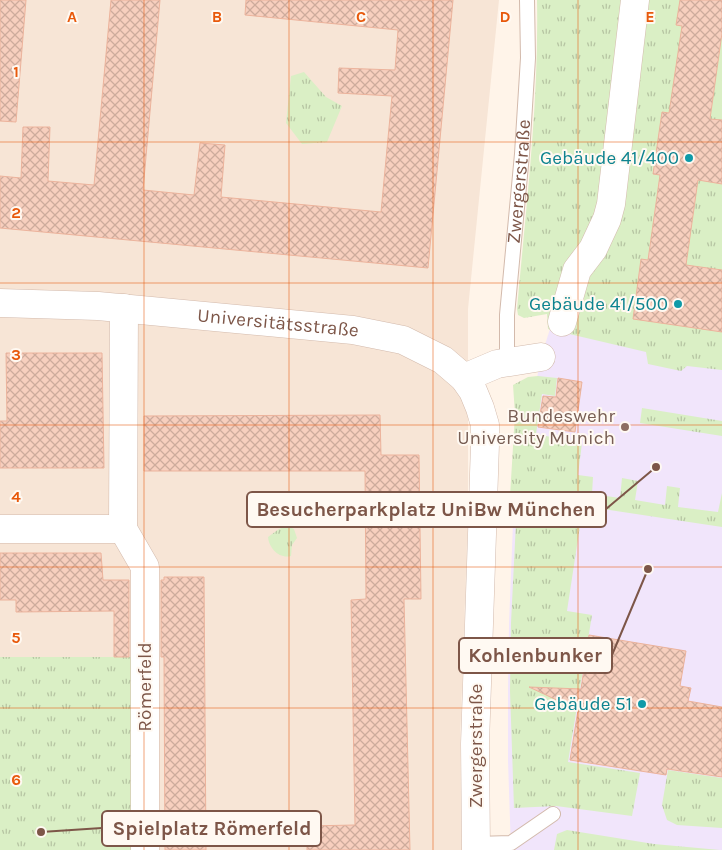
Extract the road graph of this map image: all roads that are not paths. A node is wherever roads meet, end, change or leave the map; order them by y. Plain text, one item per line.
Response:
1 (527, 0) edge
2 (635, 0) edge
3 (0, 303) edge
4 (124, 308) junction
5 (562, 322) dead end
6 (541, 357) dead end
7 (507, 362) junction
8 (464, 378) junction
9 (0, 529) edge
10 (123, 529) junction
11 (553, 814) dead end
12 (476, 847) edge
13 (145, 850) edge

1 - 7 lane, Zwergerstraße
2 - 5 street
3 - 4 street, Universitätsstraße
4 - 8 street, Universitätsstraße
4 - 10 street
6 - 7 street
7 - 8 street
8 - 12 street, Zwergerstraße
9 - 10 street
10 - 13 street, Römerfeld
11 - 12 lane

